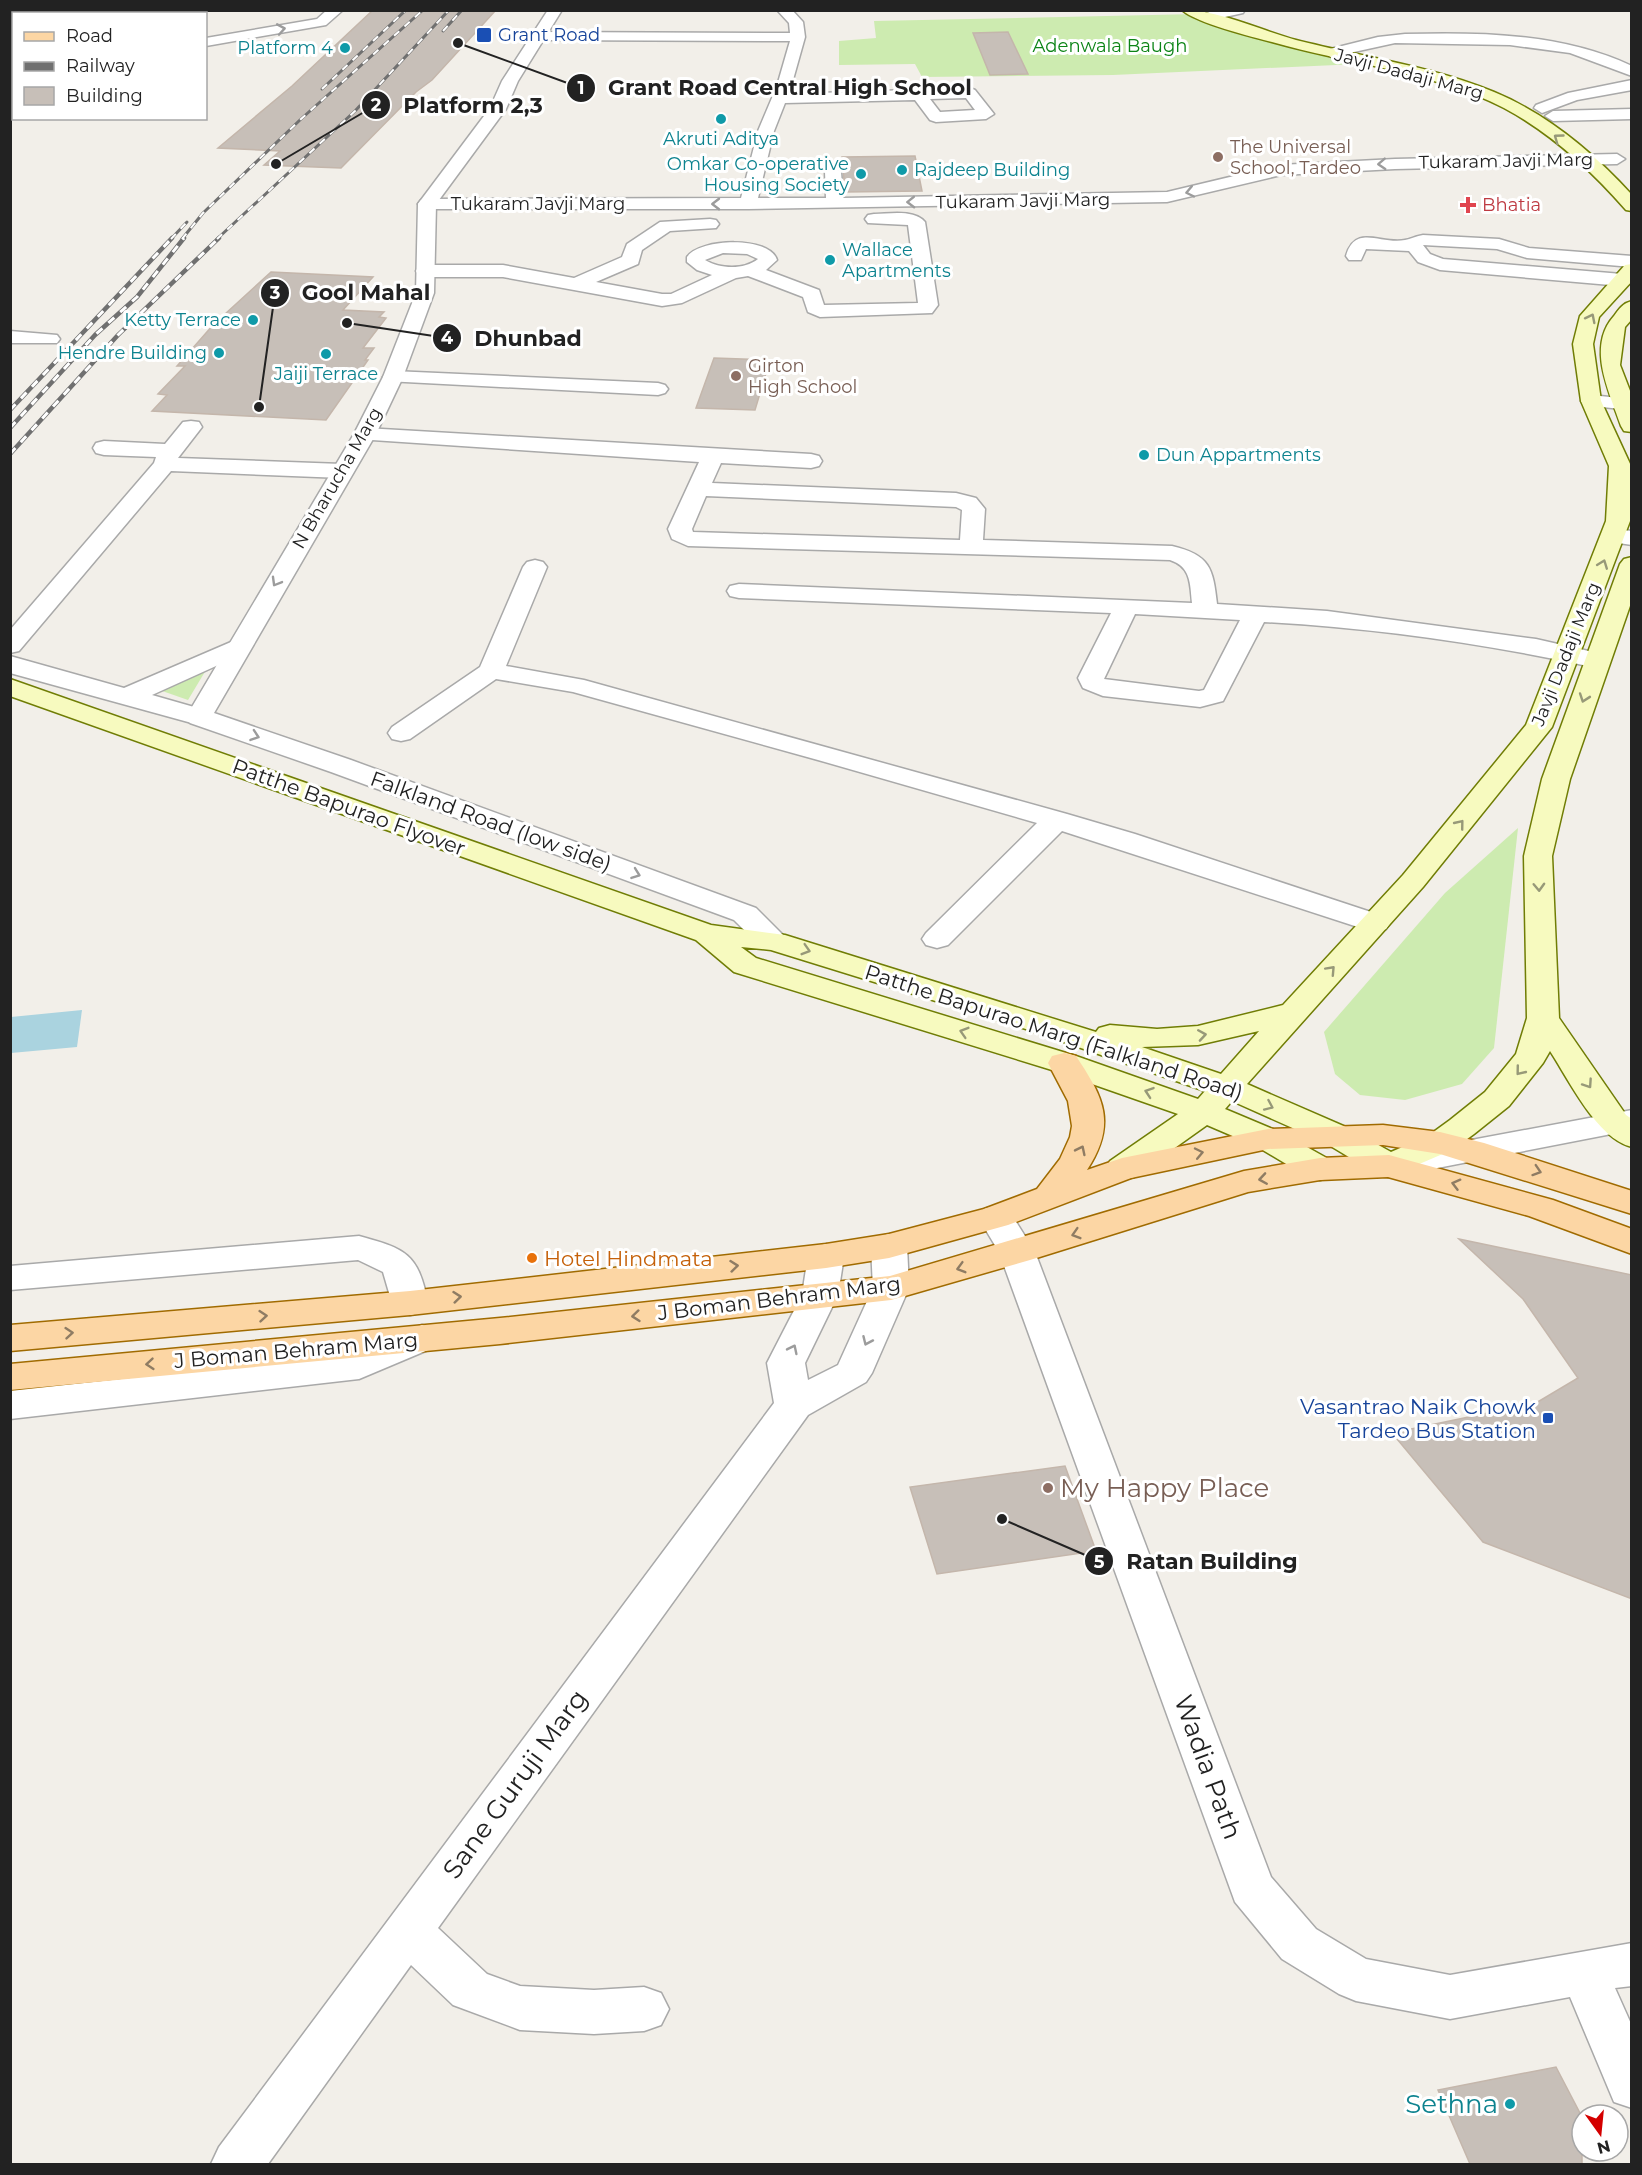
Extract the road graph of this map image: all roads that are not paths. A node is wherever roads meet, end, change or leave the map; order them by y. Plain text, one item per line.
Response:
1 (336, 10) edge
2 (555, 10) edge
3 (784, 10) edge
4 (1189, 10) edge
5 (1223, 13) edge
6 (538, 36) junction
7 (798, 37) junction
8 (207, 42) edge
9 (1355, 48) junction
10 (1332, 53) junction
11 (1632, 72) edge
12 (1632, 85) edge
13 (919, 95) dead end
14 (779, 99) junction
15 (1547, 112) junction
16 (1632, 114) edge
17 (1580, 134) dead end
18 (1614, 152) edge
19 (1587, 160) junction
20 (833, 172) dead end
21 (1632, 172) edge
22 (754, 175) junction
23 (770, 195) junction
24 (835, 199) junction
25 (427, 204) junction
26 (748, 204) junction
27 (1632, 206) edge
28 (890, 213) junction
29 (786, 215) junction
30 (740, 234) junction
31 (1414, 246) junction
32 (1355, 256) dead end
33 (742, 270) junction
34 (1628, 270) edge
35 (425, 271) junction
36 (794, 276) dead end
37 (575, 285) junction
38 (826, 287) dead end
39 (845, 293) dead end
40 (1632, 307) edge
41 (10, 337) edge
42 (50, 339) dead end
43 (1583, 344) junction
44 (1613, 346) junction
45 (393, 377) junction
46 (658, 389) dead end
47 (1591, 401) junction
48 (1622, 403) junction
49 (1632, 426) edge
50 (191, 428) dead end
51 (365, 434) junction
52 (104, 448) dead end
53 (713, 456) junction
54 (168, 457) junction
55 (811, 461) dead end
56 (1626, 466) edge
57 (342, 471) junction
58 (698, 489) junction
59 (1622, 537) edge
60 (971, 549) junction
61 (1632, 564) edge
62 (535, 567) dead end
63 (739, 591) dead end
64 (1592, 592) junction
65 (1620, 596) junction
66 (1127, 606) junction
67 (1205, 610) junction
68 (1256, 613) junction
69 (10, 646) edge
70 (238, 647) junction
71 (1567, 654) junction
72 (1597, 660) junction
73 (10, 664) edge
74 (491, 671) junction
75 (10, 687) edge
76 (128, 696) junction
77 (199, 717) junction
78 (401, 733) dead end
79 (1058, 820) junction
80 (1374, 923) junction
81 (698, 930) junction
82 (937, 939) dead end
83 (774, 940) junction
84 (1291, 1013) junction
85 (1543, 1018) junction
86 (1040, 1023) junction
87 (1064, 1063) junction
88 (1227, 1087) junction
89 (1204, 1112) junction
90 (1626, 1126) edge
91 (1336, 1135) junction
92 (1268, 1139) junction
93 (1440, 1143) junction
94 (1472, 1151) junction
95 (1389, 1166) junction
96 (1122, 1169) junction
97 (1320, 1169) junction
98 (1048, 1198) junction
99 (1632, 1203) edge
100 (1006, 1235) junction
101 (1632, 1242) edge
102 (889, 1246) junction
103 (826, 1256) junction
104 (10, 1278) edge
105 (891, 1288) junction
106 (820, 1295) junction
107 (410, 1303) junction
108 (10, 1338) edge
109 (423, 1338) junction
110 (10, 1377) edge
111 (10, 1405) edge
112 (794, 1405) junction
113 (408, 1930) junction
114 (1632, 1964) edge
115 (1584, 1972) junction
116 (644, 2009) dead end
117 (1632, 2085) edge
118 (237, 2164) edge

8 -> 1 street
2 - 6 street
3 - 7 street
4 - 5 main road, Javji Dadaji Marg
5 - 9 main road, Javji Dadaji Marg
5 - 10 main road, Javji Dadaji Marg
6 - 7 street
6 - 25 street
7 - 14 street
9 - 10 street
9 - 11 street
9 - 15 main road, Javji Dadaji Marg
19 -> 10 main road, Javji Dadaji Marg
12 - 15 street
13 - 14 street
14 - 22 street
15 - 16 street
15 - 17 main road, Javji Dadaji Marg
18 - 19 street, Tukaram Javji Marg
18 - 21 main road
19 - 27 main road, Javji Dadaji Marg
19 -> 28 street, Tukaram Javji Marg
20 - 24 street
22 - 23 street
22 - 26 street
23 - 24 street
23 - 26 street
24 - 28 street, Tukaram Javji Marg
24 - 29 street, Tukaram Javji Marg
26 -> 25 street, Tukaram Javji Marg
25 - 35 street, N Bharucha Marg
26 - 29 street, Tukaram Javji Marg
28 - 29 street
28 - 33 street
28 - 39 street
30 - 33 street
30 - 33 street
30 - 37 street
31 - 32 street
31 - 34 street
31 - 34 street
33 - 37 street
43 -> 34 main road, Javji Dadaji Marg
35 - 37 street
35 - 45 street, N Bharucha Marg
36 - 38 street
40 - 44 main road
41 - 42 street
43 - 44 main road
43 - 47 main road, Javji Dadaji Marg
44 - 48 main road
45 - 46 street
45 - 51 street, N Bharucha Marg
47 - 48 street
47 - 56 main road, Javji Dadaji Marg
48 - 49 main road
50 - 54 street
51 - 53 street
51 - 57 street, N Bharucha Marg
52 - 54 street
53 - 55 street
53 - 58 street
54 - 57 street
54 - 69 street
56 - 59 main road, Javji Dadaji Marg
57 -> 70 street, N Bharucha Marg
58 - 60 street
58 - 60 street
64 -> 59 main road, Javji Dadaji Marg
60 - 67 street
61 - 65 main road, Javji Dadaji Marg
62 - 74 street
63 - 66 street
64 - 65 main road
64 - 71 main road, Javji Dadaji Marg
65 - 72 main road, Javji Dadaji Marg
66 - 67 street
66 - 68 street
67 - 68 street
68 - 71 street
70 - 76 street
70 - 77 street, N Bharucha Marg
71 - 72 street
80 -> 71 main road, Javji Dadaji Marg
72 -> 85 main road, Javji Dadaji Marg
73 - 76 street, Falkland Road (low side)
74 - 78 street
74 - 79 street
75 - 81 main road, Patthe Bapurao Flyover
76 - 77 street, Falkland Road (low side)
77 -> 83 street, Falkland Road (low side)
79 - 80 street
79 - 82 street
84 -> 80 main road, Javji Dadaji Marg
81 - 83 main road, Patthe Bapurao Marg (Falkland Road)
87 -> 81 main road, Patthe Bapurao Marg (Falkland Road)
83 -> 86 main road, Patthe Bapurao Marg (Falkland Road)
86 -> 84 main road
84 - 88 main road, Javji Dadaji Marg
85 -> 90 main road
85 -> 93 main road, Javji Dadaji Marg
86 - 88 main road, Patthe Bapurao Marg (Falkland Road)
89 -> 87 main road, Patthe Bapurao Marg (Falkland Road)
98 -> 87 main road
88 - 89 main road, Javji Dadaji Marg
88 -> 91 main road, Patthe Bapurao Marg (Falkland Road)
89 - 92 main road, Patthe Bapurao Marg (Falkland Road)
89 - 96 main road, Javji Dadaji Marg
90 - 94 street
91 - 92 main road, J Boman Behram Marg
91 - 93 main road, J Boman Behram Marg
91 - 95 main road, Patthe Bapurao Marg (Falkland Road)
96 -> 92 main road, J Boman Behram Marg
92 - 97 main road, Patthe Bapurao Marg (Falkland Road)
93 - 94 main road, J Boman Behram Marg
93 - 95 main road, Javji Dadaji Marg
94 - 95 street
94 -> 99 main road, J Boman Behram Marg
95 - 97 main road, J Boman Behram Marg
101 -> 95 main road, J Boman Behram Marg
96 - 98 main road, J Boman Behram Marg
97 -> 100 main road, J Boman Behram Marg
98 - 100 main road, J Boman Behram Marg
100 - 102 main road, J Boman Behram Marg
100 -> 105 main road, J Boman Behram Marg
100 - 115 street, Wadia Path
102 - 103 main road, J Boman Behram Marg
102 - 105 street
103 - 106 street
107 -> 103 main road, J Boman Behram Marg
104 - 107 street
105 - 106 main road, J Boman Behram Marg
105 -> 112 street, Sane Guruji Marg
106 -> 109 main road, J Boman Behram Marg
112 -> 106 street
108 -> 107 main road, J Boman Behram Marg
109 -> 110 main road, J Boman Behram Marg
109 - 111 street
112 - 113 street, Sane Guruji Marg
113 - 116 street
113 - 118 street, Sane Guruji Marg
114 - 115 street, Wadia Path
115 - 117 street

